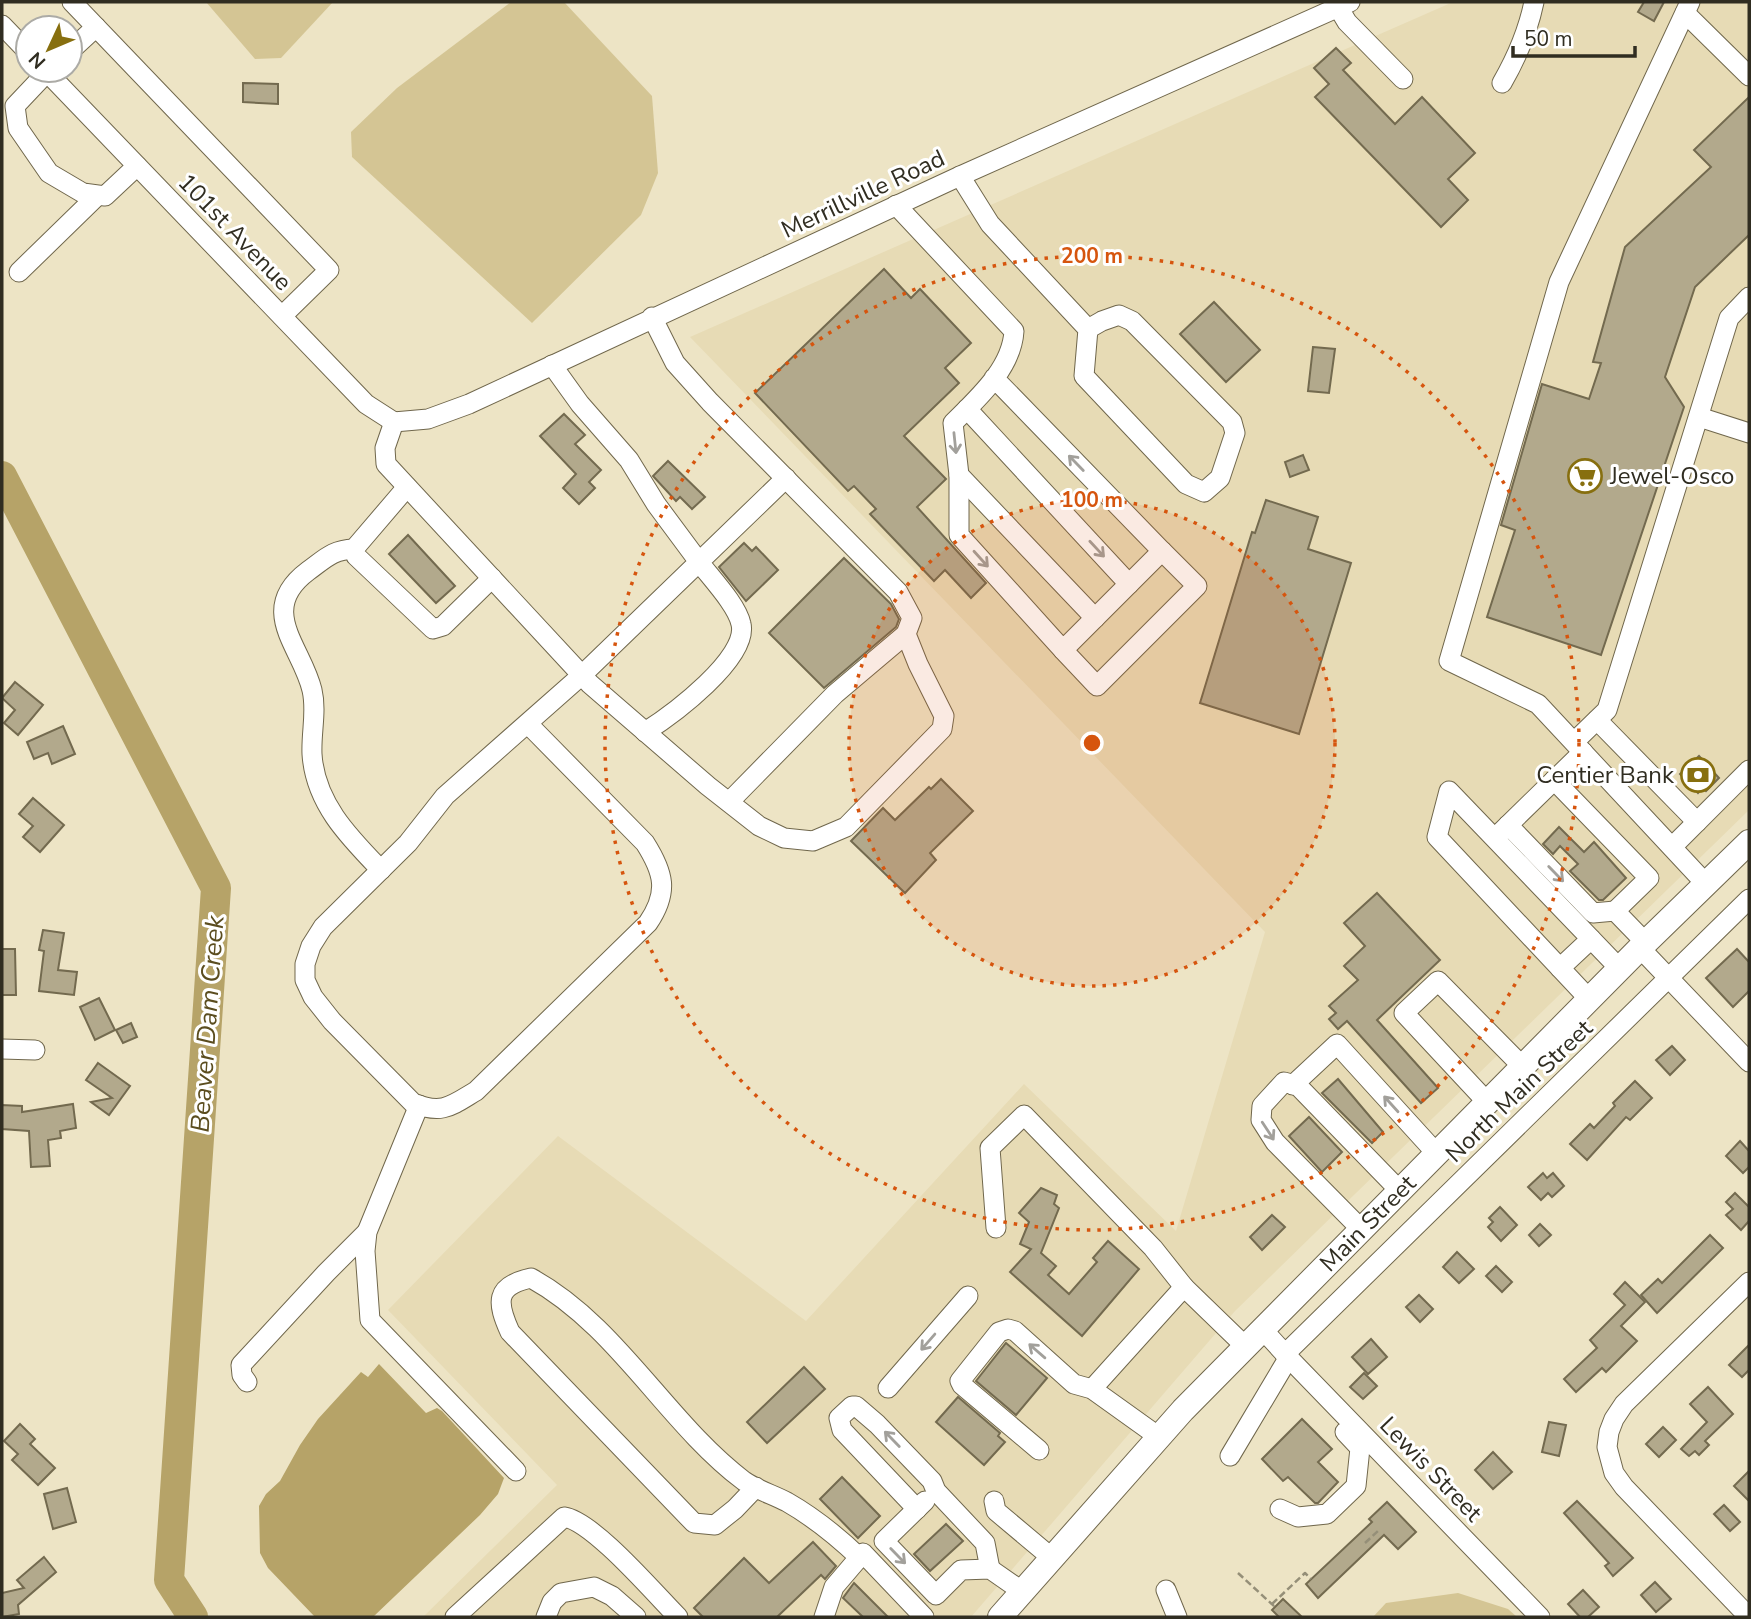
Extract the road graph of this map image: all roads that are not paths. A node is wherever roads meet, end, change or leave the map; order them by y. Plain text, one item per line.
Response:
1 (72, 2) edge
2 (1534, 2) edge
3 (1344, 5) edge
4 (1687, 7) edge
5 (96, 27) junction
6 (84, 38) edge
7 (1749, 76) edge
8 (1403, 79) dead end
9 (1502, 83) dead end
10 (35, 84) edge
11 (59, 84) edge
12 (138, 166) junction
13 (960, 176) junction
14 (97, 196) junction
15 (896, 205) junction
16 (19, 272) dead end
17 (1749, 298) edge
18 (282, 316) junction
19 (652, 317) junction
20 (1088, 329) junction
21 (552, 365) junction
22 (990, 383) junction
23 (967, 409) junction
24 (1699, 417) junction
25 (394, 422) junction
26 (1749, 433) edge
27 (959, 475) junction
28 (786, 478) junction
29 (407, 487) junction
30 (354, 549) junction
31 (1162, 551) junction
32 (699, 562) junction
33 (492, 578) junction
34 (1129, 584) junction
35 (1095, 618) junction
36 (906, 634) junction
37 (1063, 650) junction
38 (582, 675) junction
39 (1597, 720) junction
40 (528, 724) junction
41 (645, 732) junction
42 (1578, 747) junction
43 (1749, 770) edge
44 (1554, 780) junction
45 (729, 802) junction
46 (1697, 822) junction
47 (1501, 831) junction
48 (1749, 842) edge
49 (1672, 847) junction
50 (381, 870) junction
51 (1706, 884) junction
52 (1749, 899) edge
53 (1615, 911) junction
54 (1591, 939) junction
55 (1643, 946) junction
56 (1560, 968) junction
57 (1620, 969) junction
58 (1669, 978) junction
59 (1590, 1000) junction
60 (2, 1049) edge
61 (35, 1050) dead end
62 (1749, 1062) edge
63 (1524, 1067) junction
64 (1293, 1085) junction
65 (1488, 1102) junction
66 (419, 1105) junction
67 (1437, 1154) junction
68 (1400, 1191) junction
69 (996, 1228) dead end
70 (1362, 1230) junction
71 (367, 1232) junction
72 (1749, 1282) edge
73 (1184, 1287) junction
74 (968, 1296) dead end
75 (1255, 1339) junction
76 (1285, 1359) junction
77 (247, 1382) dead end
78 (888, 1388) dead end
79 (1092, 1389) junction
80 (1159, 1437) junction
81 (1039, 1450) dead end
82 (1230, 1456) dead end
83 (516, 1471) dead end
84 (756, 1487) junction
85 (936, 1491) junction
86 (994, 1501) dead end
87 (917, 1509) junction
88 (1280, 1509) dead end
89 (860, 1558) junction
90 (1052, 1559) junction
91 (990, 1569) junction
92 (1166, 1590) dead end
93 (1023, 1592) junction
94 (826, 1616) edge
95 (455, 1617) edge
96 (546, 1617) edge
97 (636, 1617) edge
98 (678, 1617) edge
99 (924, 1617) edge
100 (1000, 1617) edge
101 (1177, 1617) edge
102 (1541, 1617) edge
103 (1749, 1617) edge

1 - 5 street
2 - 9 street
3 - 8 street
3 - 13 street, Merrillville Road
4 - 7 street
4 - 42 street
5 - 6 street
5 - 18 street
10 - 14 street
11 - 12 street, 101st Avenue
12 - 14 street
12 - 18 street, 101st Avenue
13 - 15 street, Merrillville Road
13 - 20 street
14 - 16 street
15 - 19 street, Merrillville Road
15 - 22 street
17 - 24 street
18 - 25 street, 101st Avenue
19 - 21 street, Merrillville Road
19 - 28 street
20 - 20 street
21 - 25 street, Merrillville Road
21 - 32 street
22 - 23 street
31 -> 22 street
23 -> 27 street
23 -> 34 street
24 - 26 street
24 - 39 street
25 - 29 street
27 - 35 street
27 -> 37 street
28 - 32 street
28 - 36 street
29 - 30 street
29 - 33 street
30 - 33 street
30 - 50 street
31 - 34 street
31 - 37 street
32 - 38 street
32 - 41 street
33 - 38 street
34 - 35 street
35 - 37 street
36 - 45 street
36 - 45 street
38 - 40 street
38 - 41 street
39 - 42 street
39 - 46 street
40 - 50 street
40 - 66 street
41 - 45 street
42 - 44 street
42 - 49 street
43 - 46 street
44 - 47 street
44 - 53 street
46 - 49 street
47 -> 53 street
47 - 54 street
47 - 56 street
48 - 51 main road, Main Street
49 - 51 street
50 - 66 street
51 - 55 main road, Main Street
52 - 58 street, North Main Street
53 - 55 street
54 - 56 street
54 - 57 street
55 - 57 main road, Main Street
55 - 58 street
56 - 59 street
57 - 59 main road, Main Street
58 - 62 street
58 - 76 street, North Main Street
59 - 63 main road, Main Street
60 - 61 street
63 - 65 main road, Main Street
63 - 65 street
67 -> 64 street
64 - 68 street
64 -> 70 street
65 - 67 main road, Main Street
66 - 71 street
67 - 68 main road, Main Street
68 - 70 main road, Main Street
69 - 73 street
70 - 75 main road, Main Street
71 - 77 street
71 - 83 street
72 - 103 street
73 - 75 street
73 - 79 street
74 -> 78 street
75 - 76 street
75 - 80 main road, Main Street
76 - 82 street, North Main Street
76 - 88 street
76 - 102 street, Lewis Street
79 - 80 street
79 -> 81 street
80 - 90 main road, Main Street
84 - 84 street
84 - 89 street
85 - 87 street
85 -> 87 street
85 - 91 street
86 - 90 street
87 -> 91 street
89 - 94 street
89 - 99 street
90 - 93 main road, Main Street
91 - 93 street
92 - 101 street
93 - 100 main road, Main Street
95 - 98 street
96 - 97 street

